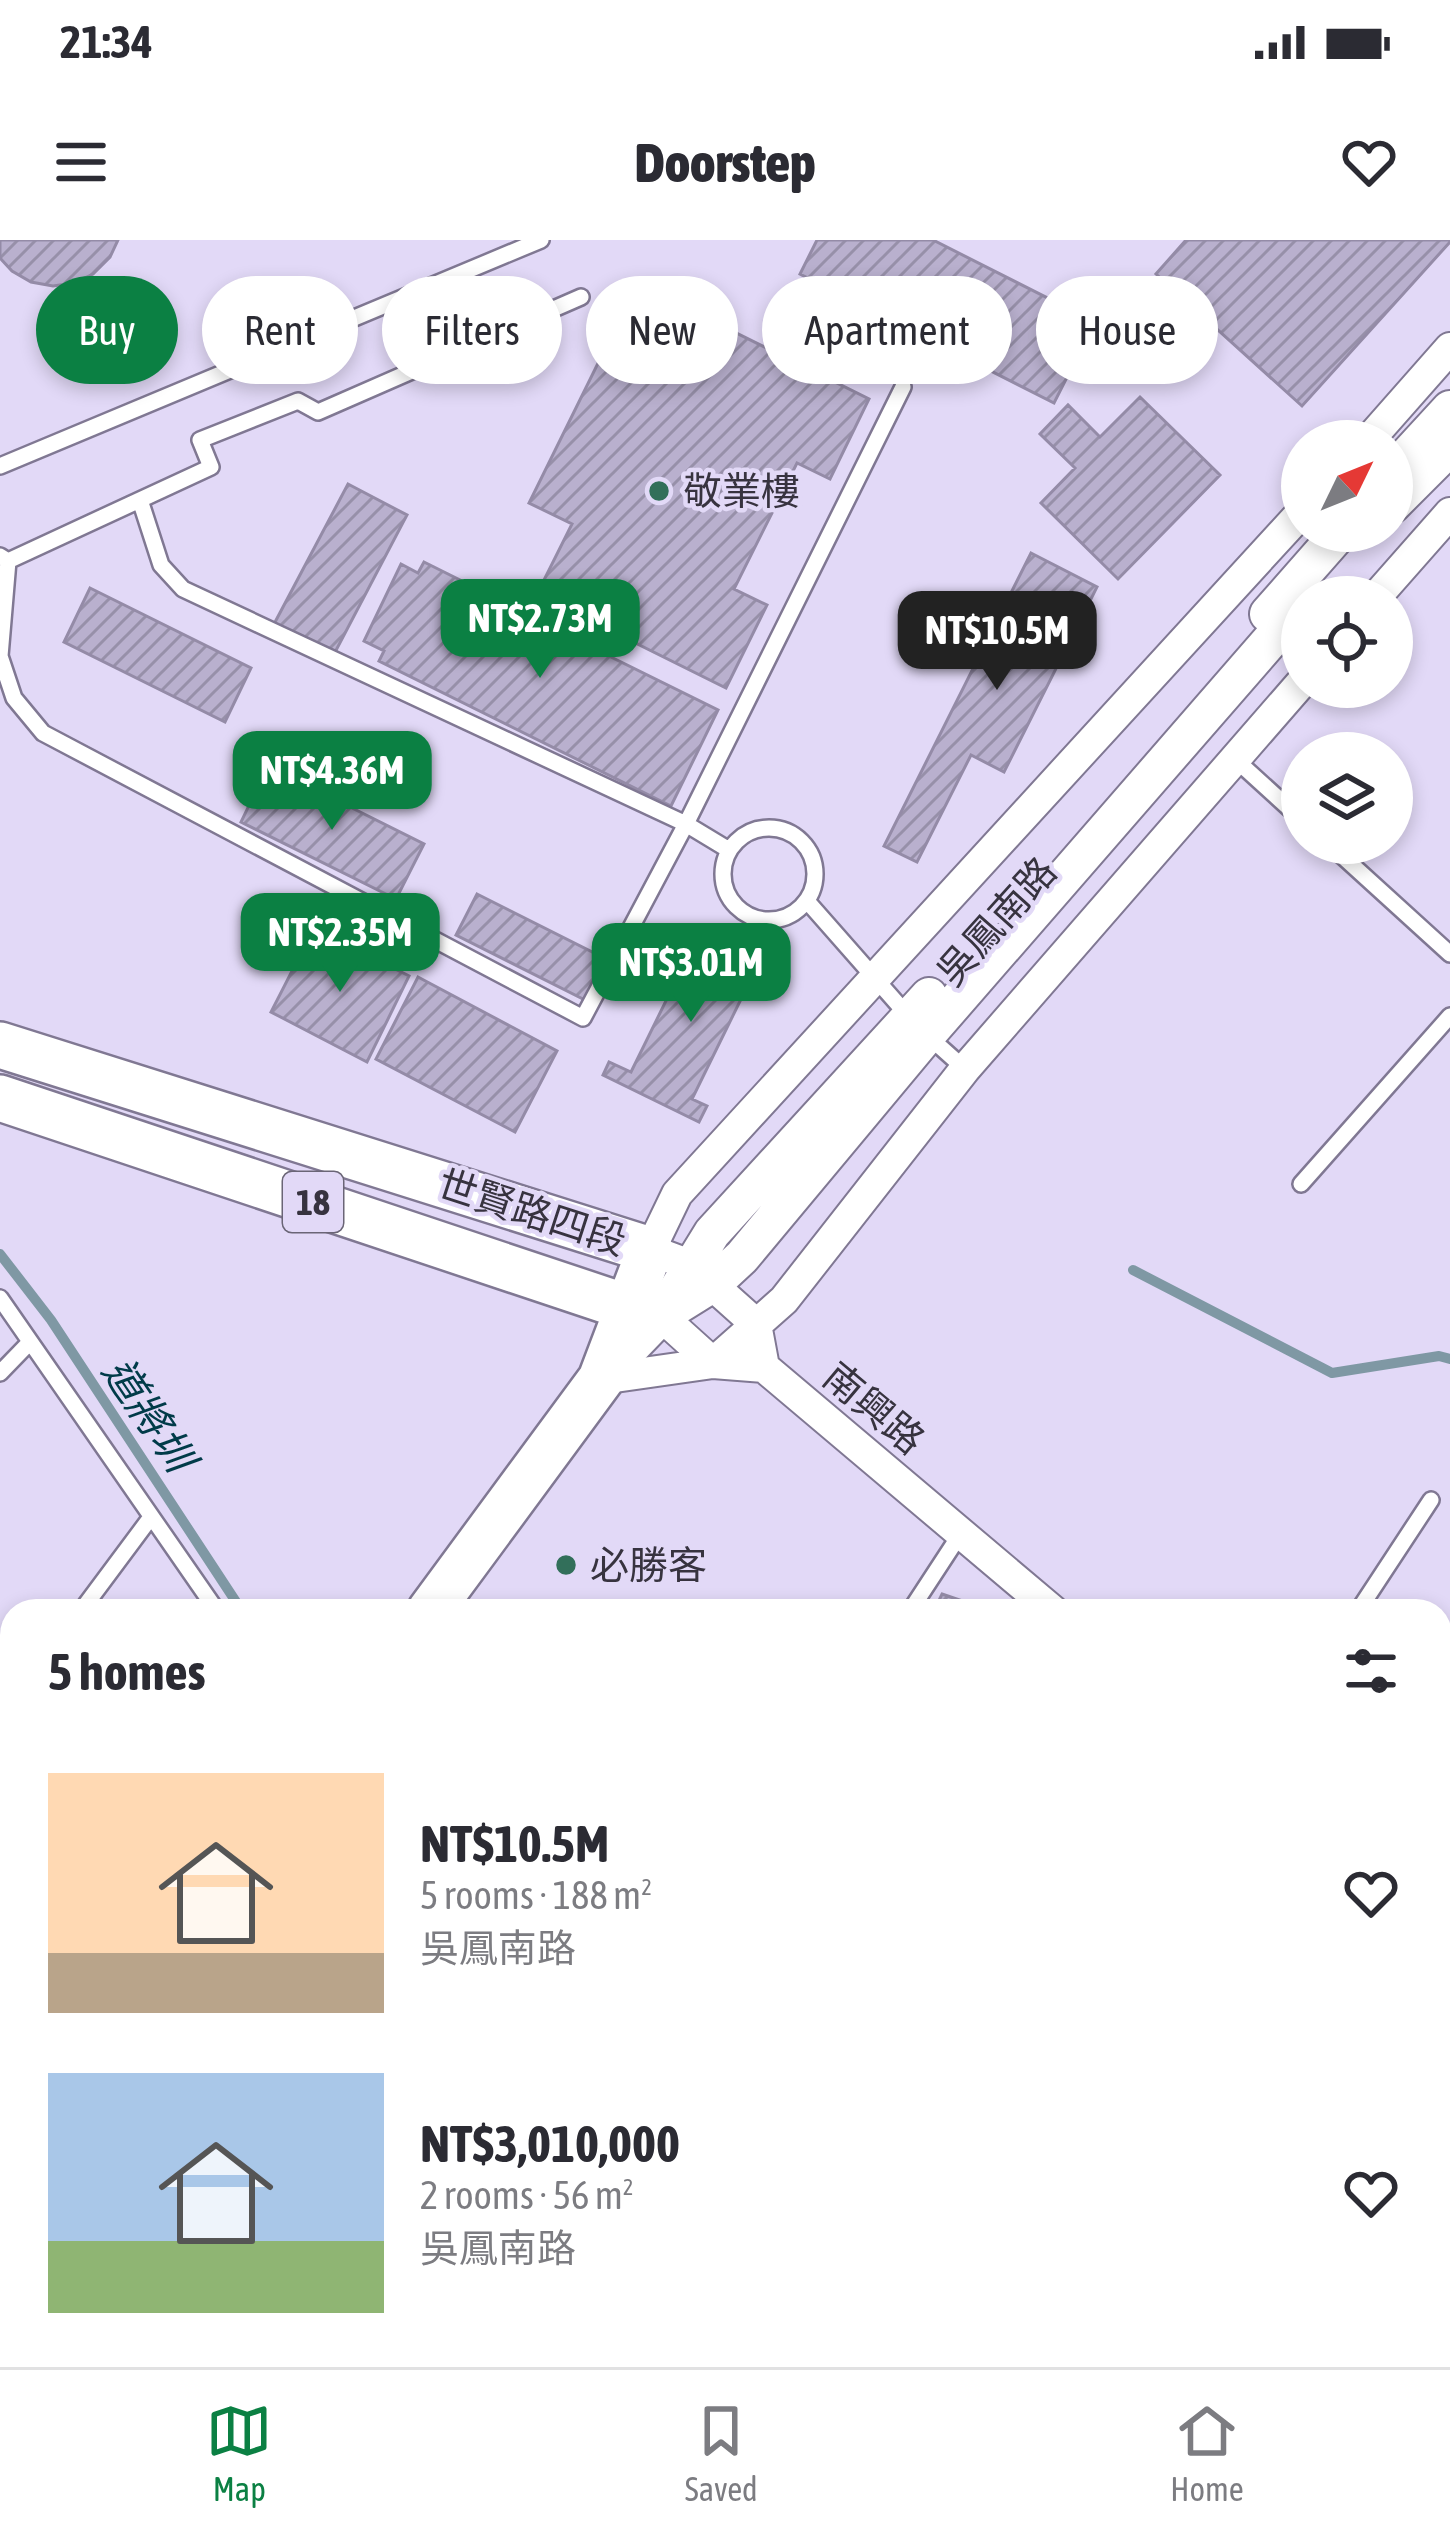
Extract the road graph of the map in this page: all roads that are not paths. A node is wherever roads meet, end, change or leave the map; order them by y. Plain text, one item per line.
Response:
1 (542, 240) edge
2 (581, 297) dead end
3 (1450, 348) edge
4 (903, 387) dead end
5 (1450, 409) edge
6 (1386, 420) edge
7 (1450, 447) edge
8 (1413, 463) edge
9 (0, 466) edge
10 (1413, 475) edge
11 (140, 500) junction
12 (1413, 501) edge
13 (1446, 524) edge
14 (1281, 535) edge
15 (1323, 552) edge
16 (1347, 552) edge
17 (4, 559) edge
18 (1326, 576) edge
19 (1396, 576) edge
20 (1281, 626) edge
21 (1281, 706) edge
22 (1235, 759) junction
23 (1281, 801) edge
24 (686, 824) junction
25 (729, 850) junction
26 (1351, 864) edge
27 (807, 901) junction
28 (1450, 954) edge
29 (875, 976) junction
30 (1450, 1016) edge
31 (919, 1026) junction
32 (0, 1045) edge
33 (965, 1069) junction
34 (0, 1098) edge
35 (1301, 1184) dead end
36 (684, 1266) junction
37 (0, 1298) edge
38 (644, 1311) junction
39 (756, 1324) junction
40 (30, 1342) junction
41 (713, 1363) junction
42 (764, 1367) junction
43 (0, 1373) edge
44 (601, 1379) junction
45 (1431, 1500) dead end
46 (152, 1516) junction
47 (962, 1533) junction
48 (90, 1599) edge
49 (209, 1599) edge
50 (439, 1599) edge
51 (918, 1599) edge
52 (1039, 1599) edge
53 (1366, 1599) edge

1 - 9 lane
2 - 11 lane
3 - 6 street
4 - 24 lane
5 - 8 street
7 - 10 street
11 - 17 lane
11 - 24 lane
12 - 13 street
13 - 19 street
14 - 29 street, 吳鳳南路
15 - 31 street, 吳鳳南路
16 - 18 street, 吳鳳南路
17 - 24 lane
20 - 31 street, 吳鳳南路
21 - 22 street, 吳鳳南路
22 - 23 lane
22 - 33 street, 吳鳳南路
24 - 25 lane
25 - 27 lane
25 - 27 lane
26 - 28 lane
27 - 29 lane
29 - 31 lane
29 - 36 street, 吳鳳南路
30 - 35 lane
31 - 33 lane
31 - 36 street, 吳鳳南路
32 - 36 main road, 世賢路四段 / 18
33 - 39 street, 吳鳳南路
34 - 38 main road, 世賢路四段 / 18
36 - 38 main road, 世賢路四段
36 - 38 street, 吳鳳南路
36 - 39 street
37 - 40 lane
38 - 41 street
38 - 44 main road
39 - 41 street, 吳鳳南路
39 - 42 street
40 - 43 lane
40 - 46 lane
41 - 42 street, 南興路
41 - 44 street
42 - 47 street, 南興路
44 - 50 main road
45 - 53 lane
46 - 48 lane
46 - 49 lane
47 - 51 lane
47 - 52 street, 南興路

